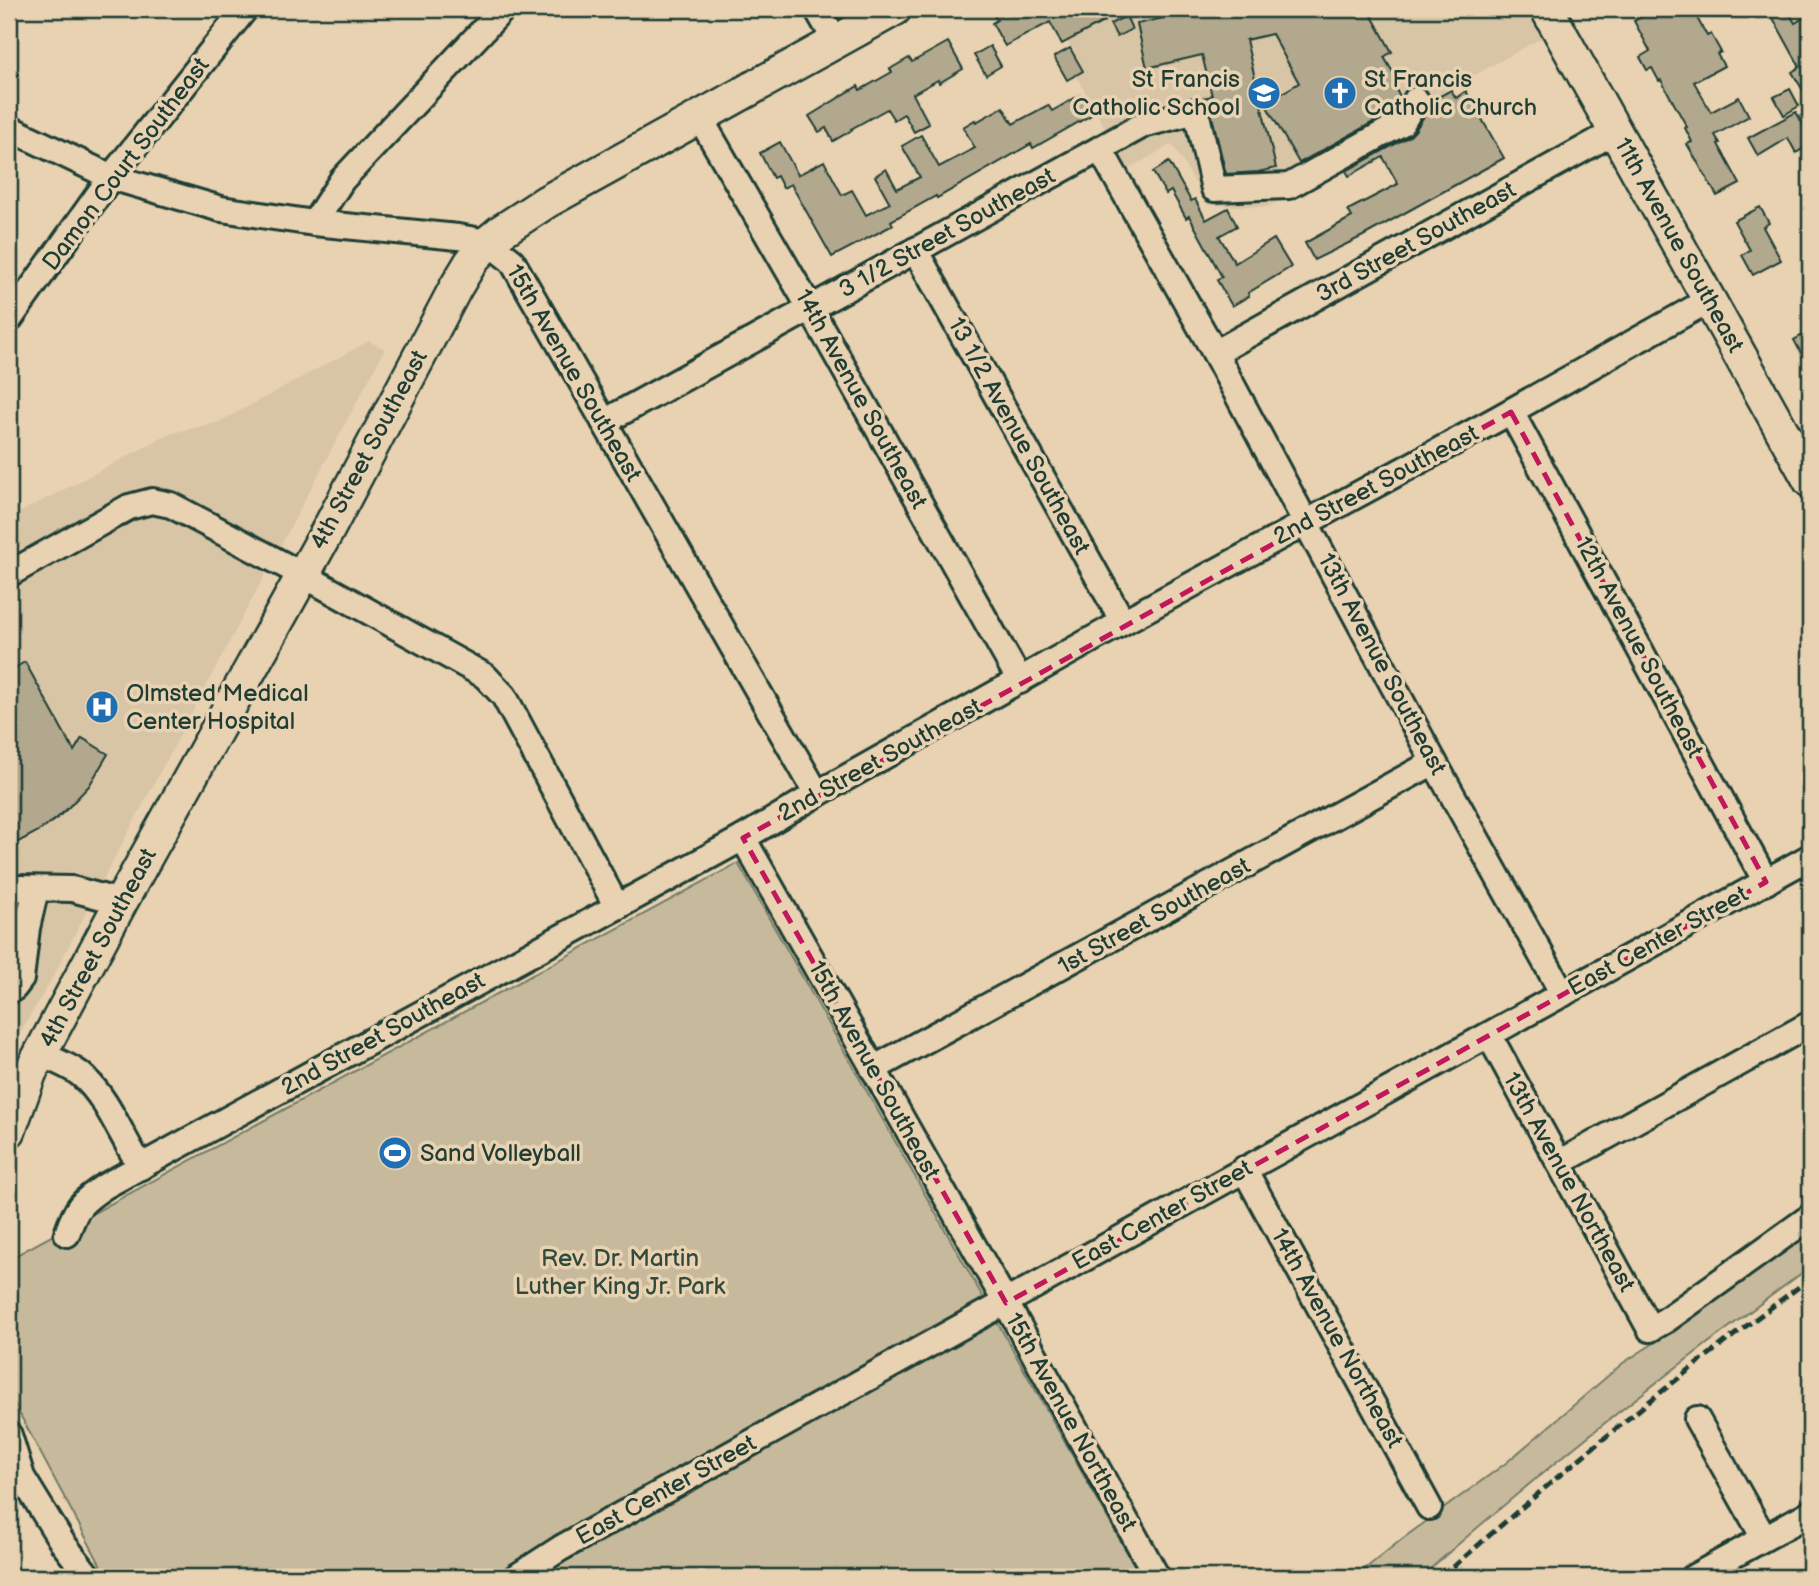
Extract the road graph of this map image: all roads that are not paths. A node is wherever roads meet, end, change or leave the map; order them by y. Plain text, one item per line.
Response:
1 (245, 9) edge
2 (503, 9) edge
3 (817, 9) edge
4 (895, 9) edge
5 (1554, 11) edge
6 (836, 41) junction
7 (1416, 100) dead end
8 (700, 118) junction
9 (9, 128) edge
10 (1616, 131) junction
11 (1100, 149) junction
12 (111, 177) junction
13 (314, 223) junction
14 (488, 242) junction
15 (915, 250) junction
16 (1709, 300) junction
17 (810, 308) junction
18 (9, 320) edge
19 (1215, 353) junction
20 (1511, 412) junction
21 (604, 422) junction
22 (1810, 481) edge
23 (1306, 523) junction
24 (9, 574) edge
25 (303, 575) junction
26 (1123, 622) junction
27 (1020, 681) junction
28 (1434, 762) junction
29 (817, 794) junction
30 (743, 838) junction
31 (1810, 857) edge
32 (1766, 881) junction
33 (36, 889) junction
34 (9, 890) edge
35 (121, 902) junction
36 (617, 907) junction
37 (18, 932) edge
38 (9, 991) edge
39 (1563, 994) junction
40 (1810, 1024) edge
41 (1489, 1035) junction
42 (35, 1064) junction
43 (873, 1069) junction
44 (9, 1096) edge
45 (9, 1131) edge
46 (1559, 1163) junction
47 (141, 1167) junction
48 (1244, 1169) junction
49 (1810, 1217) edge
50 (67, 1234) dead end
51 (1006, 1303) junction
52 (1697, 1419) dead end
53 (9, 1435) edge
54 (15, 1473) edge
55 (1430, 1507) dead end
56 (1810, 1513) edge
57 (1764, 1538) junction
58 (89, 1577) edge
59 (516, 1577) edge
60 (1157, 1577) edge
61 (1694, 1577) edge

1 - 12 street, Damon Court Southeast
2 - 13 street
3 - 6 street
4 - 6 main road, 4th Street Southeast
5 - 10 main road, 11th Avenue Southeast
6 - 8 main road, 4th Street Southeast
7 - 11 street, 3 1/2 Street Southeast
8 - 14 main road, 4th Street Southeast
8 - 17 street, 14th Avenue Southeast
9 - 12 street, 15th Avenue Southeast
10 - 16 main road, 11th Avenue Southeast
10 - 19 street, 3rd Street Southeast
11 - 15 street, 3 1/2 Street Southeast
11 - 19 street, 13th Avenue Southeast
12 - 13 street, 15th Avenue Southeast
12 - 18 street, Damon Court Southeast
13 - 14 street, 15th Avenue Southeast
14 - 21 street, 15th Avenue Southeast
14 - 25 main road, 4th Street Southeast
15 - 17 street, 3 1/2 Street Southeast
15 - 26 street, 13 1/2 Avenue Southeast
16 - 20 street, 2nd Street Southeast
16 - 22 main road, 11th Avenue Southeast
17 - 21 street, 3 1/2 Street Southeast
17 - 27 street, 14th Avenue Southeast
19 - 23 street, 13th Avenue Southeast
20 - 23 street, 2nd Street Southeast
20 - 32 street, 12th Avenue Southeast
21 - 29 street, 15th Avenue Southeast
23 - 26 street, 2nd Street Southeast
23 - 28 street, 13th Avenue Southeast
24 - 25 street
25 - 35 main road, 4th Street Southeast
25 - 36 street
26 - 27 street, 2nd Street Southeast
27 - 29 street, 2nd Street Southeast
28 - 39 street, 13th Avenue Southeast
28 - 43 street, 1st Street Southeast
29 - 30 street, 2nd Street Southeast
30 - 36 street, 2nd Street Southeast
30 - 43 street, 15th Avenue Southeast
31 - 32 street, East Center Street
32 - 39 street, East Center Street
33 - 34 street
33 - 35 street
33 - 37 street
35 - 42 main road, 4th Street Southeast
36 - 47 street, 2nd Street Southeast
37 - 38 street
39 - 41 street, East Center Street
40 - 46 street
41 - 46 street, 13th Avenue Northeast
41 - 48 street, East Center Street
42 - 44 main road, 4th Street Southeast
42 - 45 main road, 4th Street Southeast
42 - 47 street
43 - 51 street, 15th Avenue Southeast
46 - 49 street, 13th Avenue Northeast
47 - 50 street, 2nd Street Southeast
48 - 51 street, East Center Street
48 - 55 street, 14th Avenue Northeast
51 - 59 street, East Center Street
51 - 60 street, 15th Avenue Northeast
52 - 57 street
53 - 54 street
54 - 58 street
56 - 57 street
57 - 61 street

